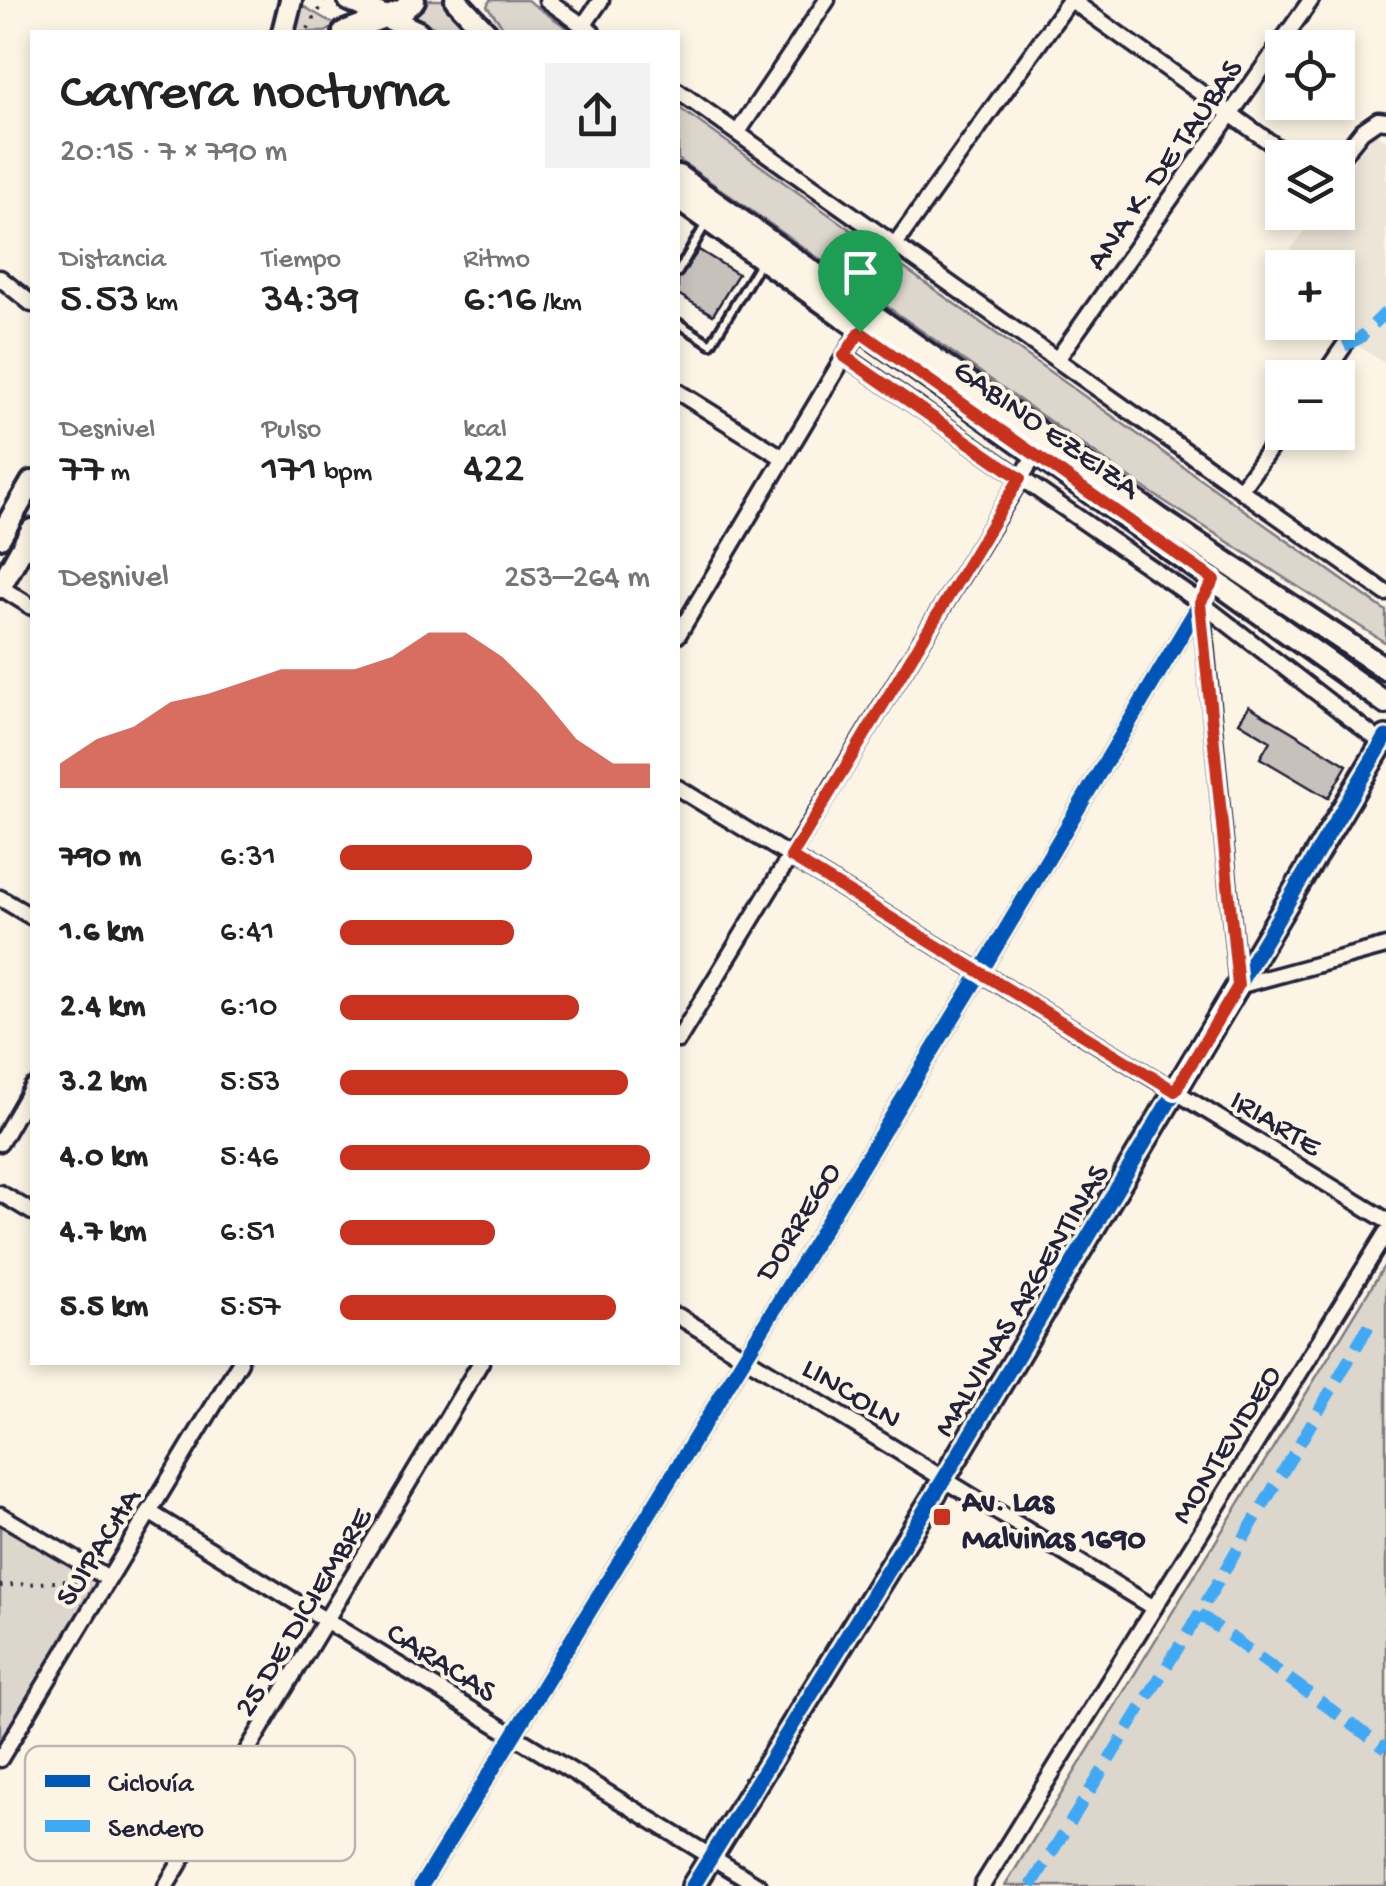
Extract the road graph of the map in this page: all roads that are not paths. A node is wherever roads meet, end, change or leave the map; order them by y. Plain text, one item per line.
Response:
1 (291, 0) edge
2 (349, 0) edge
3 (414, 0) edge
4 (547, 0) edge
5 (601, 0) edge
6 (827, 0) edge
7 (1070, 0) edge
8 (1310, 0) edge
9 (466, 4) edge
10 (382, 17) junction
11 (588, 29) edge
12 (284, 30) edge
13 (349, 30) edge
14 (413, 30) edge
15 (485, 30) edge
16 (680, 91) edge
17 (1230, 114) junction
18 (1386, 121) edge
19 (738, 132) junction
20 (1267, 140) edge
21 (1355, 140) edge
22 (680, 177) edge
23 (680, 201) edge
24 (707, 221) junction
25 (896, 243) junction
26 (762, 260) junction
27 (680, 268) edge
28 (0, 278) edge
29 (30, 302) edge
30 (680, 325) edge
31 (860, 332) junction
32 (1344, 346) dead end
33 (844, 356) junction
34 (1058, 358) junction
35 (1334, 360) edge
36 (680, 393) edge
37 (1269, 450) edge
38 (1035, 455) junction
39 (782, 457) junction
40 (1020, 478) junction
41 (30, 485) edge
42 (1242, 489) junction
43 (30, 534) edge
44 (0, 537) edge
45 (1214, 580) junction
46 (0, 587) edge
47 (1386, 593) edge
48 (1200, 603) junction
49 (30, 606) edge
50 (680, 631) edge
51 (1386, 669) edge
52 (1386, 704) edge
53 (1385, 742) edge
54 (680, 789) edge
55 (791, 857) junction
56 (0, 898) edge
57 (30, 915) edge
58 (1386, 946) edge
59 (980, 972) junction
60 (1238, 986) junction
61 (680, 1037) edge
62 (30, 1090) edge
63 (1175, 1091) junction
64 (0, 1142) edge
65 (0, 1193) edge
66 (30, 1211) edge
67 (1386, 1220) edge
68 (1386, 1232) edge
69 (680, 1317) edge
70 (744, 1357) junction
71 (238, 1365) edge
72 (479, 1365) edge
73 (944, 1479) junction
74 (150, 1512) junction
75 (0, 1515) edge
76 (107, 1578) junction
77 (1154, 1608) junction
78 (327, 1621) junction
79 (511, 1734) junction
80 (251, 1746) edge
81 (0, 1759) edge
82 (711, 1857) junction
83 (181, 1861) edge
84 (166, 1886) edge
85 (421, 1886) edge
86 (693, 1886) edge
87 (759, 1886) edge
88 (982, 1886) edge

1 - 12 main road
2 - 10 main road
3 - 10 main road
4 - 11 street
5 - 11 street
6 - 19 street
7 - 17 street
7 - 25 street
8 - 17 street, ANA K. DE TAUBAS
9 - 15 main road
10 - 13 main road
10 - 14 main road
16 - 19 street
17 - 20 street
17 - 34 street, ANA K. DE TAUBAS
18 - 21 street
19 - 25 street
22 - 51 main road, GABINO EZEIZA
23 - 24 main road, GABINO EZEIZA
24 - 26 main road, GABINO EZEIZA
24 - 27 lane
25 - 34 street
26 - 30 lane
26 - 31 main road, GABINO EZEIZA
28 - 29 street
31 - 33 street
31 - 38 main road, GABINO EZEIZA
32 - 35 street
33 - 39 street
33 - 40 street
34 - 42 street
36 - 39 street
37 - 42 street
38 - 40 street
38 - 45 main road, GABINO EZEIZA
39 - 50 street
40 - 48 street
40 - 55 street
41 - 44 main road
42 - 47 street
43 - 46 main road
45 - 48 street, DORREGO
45 - 52 main road, GABINO EZEIZA
46 - 49 street
48 - 53 street
48 - 59 street, DORREGO
48 - 60 street
53 - 60 main road, MALVINAS ARGENTINAS
54 - 55 street, IRIARTE
55 - 59 street, IRIARTE
55 - 61 street
56 - 57 street
58 - 60 street
59 - 63 street, IRIARTE
59 - 70 street, DORREGO
60 - 63 main road, MALVINAS ARGENTINAS
62 - 64 street
63 - 67 street, IRIARTE
63 - 73 main road, MALVINAS ARGENTINAS
65 - 66 street
68 - 77 street, MONTEVIDEO
69 - 70 street, LINCOLN
70 - 73 street, LINCOLN
70 - 79 street, DORREGO
71 - 74 street, SUIPACHA
72 - 78 street, 25 DE DICIEMBRE
73 - 77 street, LINCOLN
73 - 82 main road, MALVINAS ARGENTINAS
74 - 76 street, SUIPACHA
74 - 78 street, CARACAS
75 - 76 street
76 - 81 street, SUIPACHA
77 - 88 street, MONTEVIDEO
78 - 79 street, CARACAS
78 - 80 street, 25 DE DICIEMBRE
79 - 82 street, CARACAS
79 - 85 street, DORREGO
82 - 86 main road, MALVINAS ARGENTINAS
82 - 87 street, CARACAS
83 - 84 street, 25 DE DICIEMBRE

